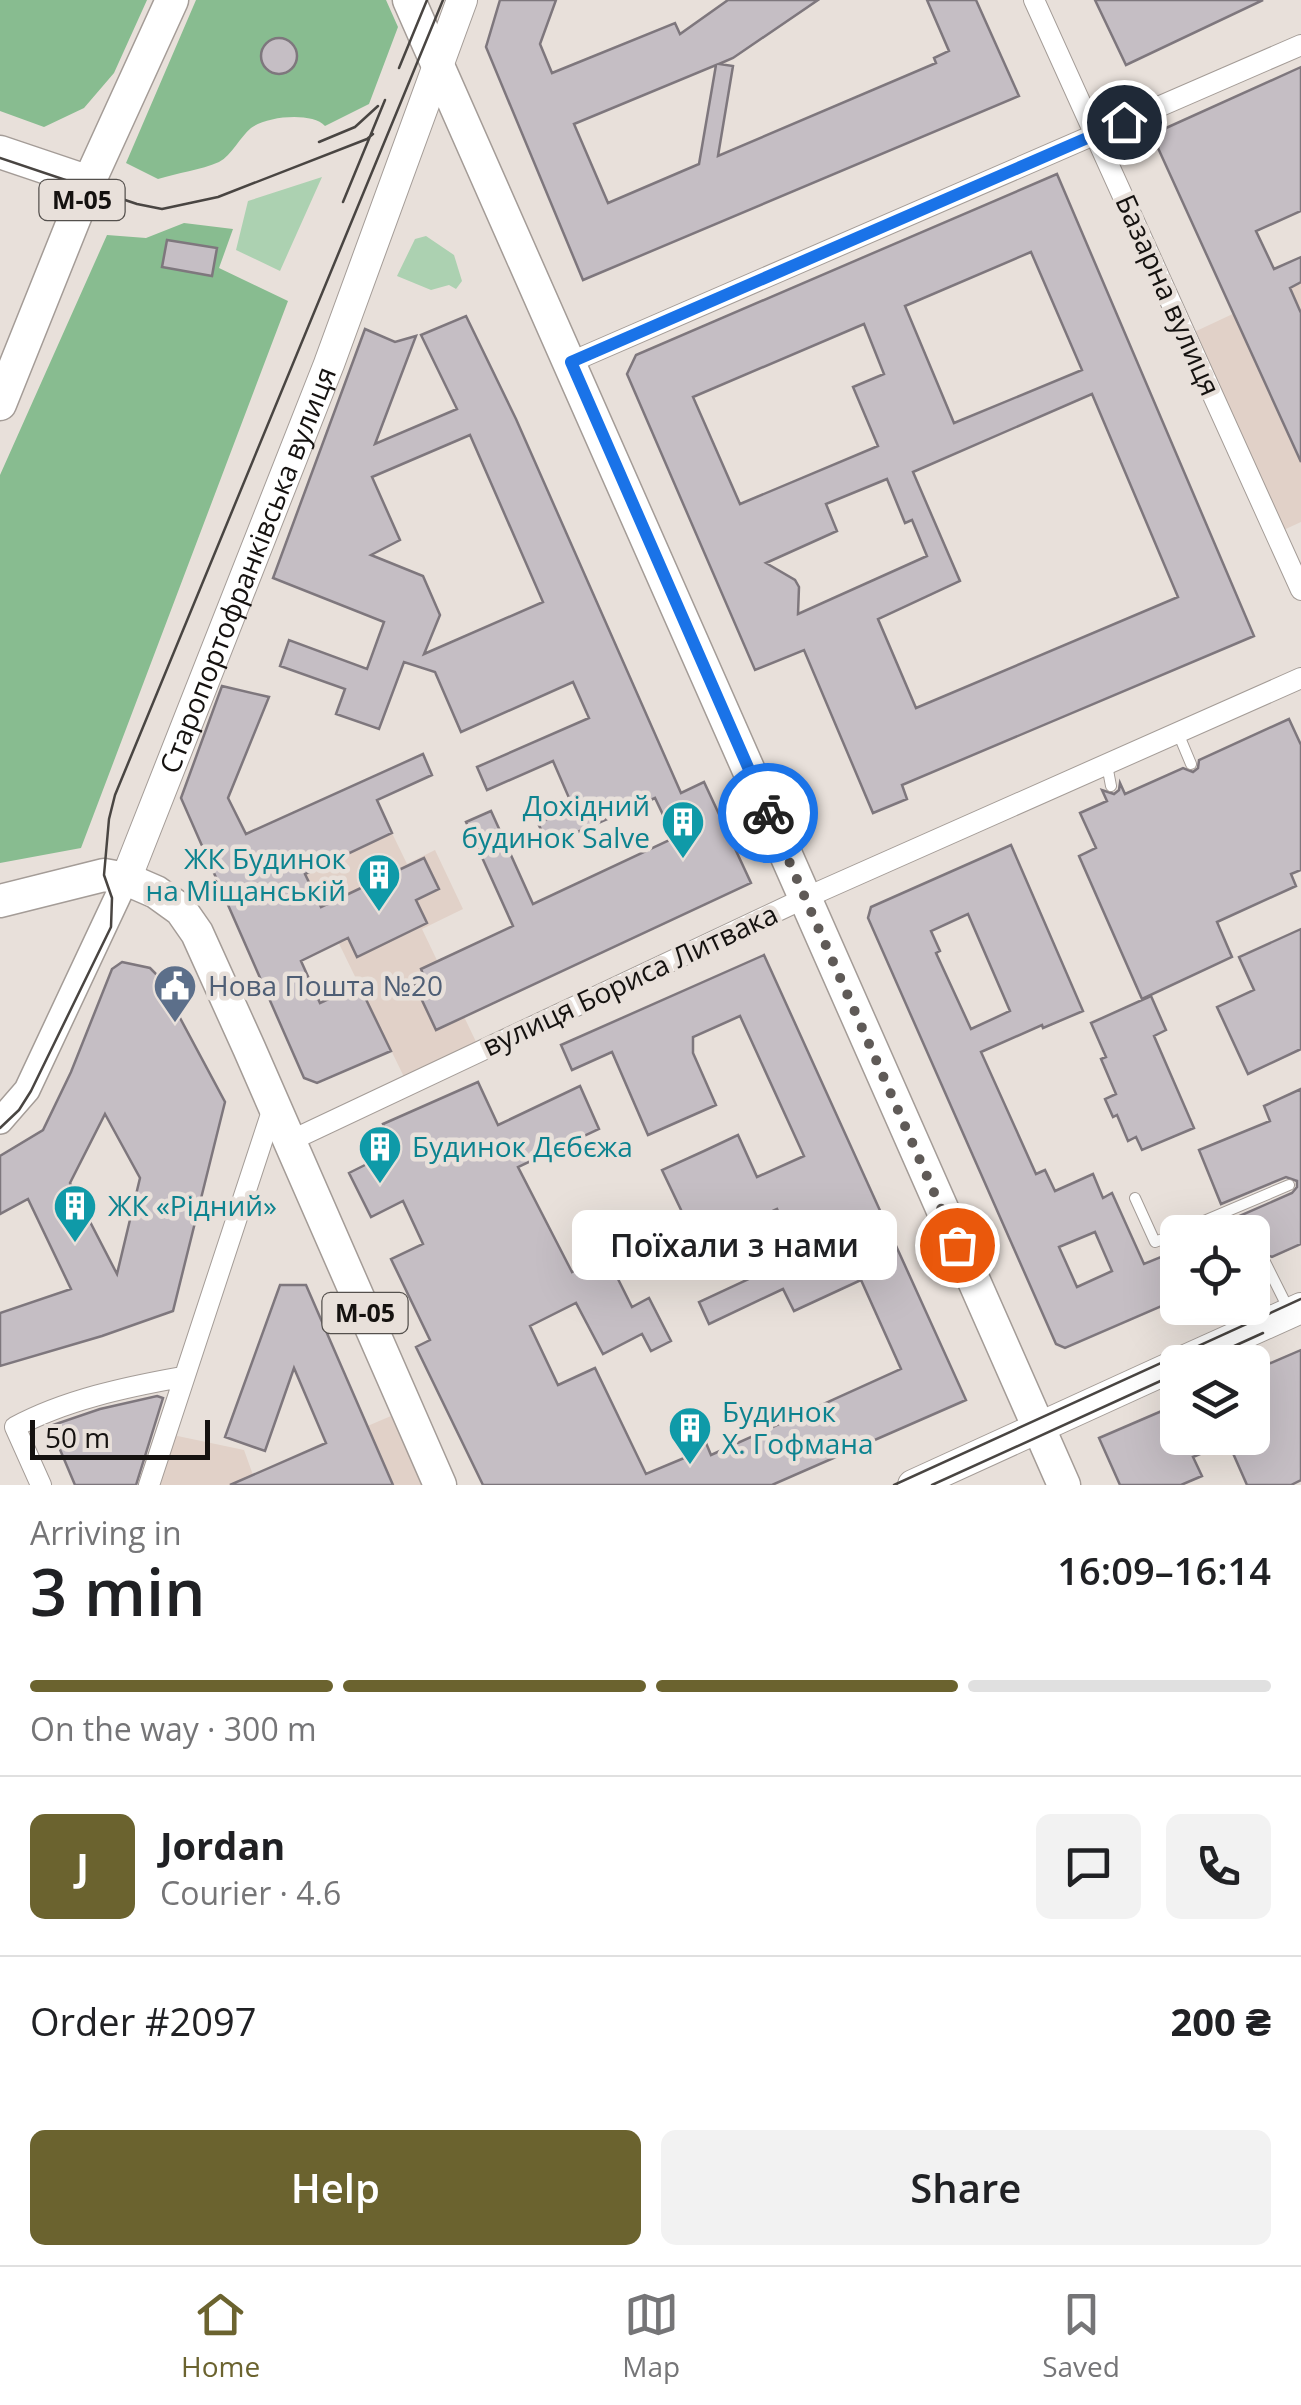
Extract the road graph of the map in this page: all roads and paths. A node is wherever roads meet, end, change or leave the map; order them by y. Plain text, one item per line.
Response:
1 (172, 0) edge
2 (409, 0) edge
3 (462, 0) edge
4 (1034, 0) edge
5 (1301, 45) edge
6 (438, 64) junction
7 (1096, 134) junction
8 (0, 152) edge
9 (89, 182) junction
10 (571, 362) junction
11 (0, 404) edge
12 (1301, 590) edge
13 (1301, 678) edge
14 (1178, 732) junction
15 (1107, 764) junction
16 (1191, 764) dead end
17 (1111, 786) dead end
18 (126, 879) junction
19 (805, 898) junction
20 (0, 901) edge
21 (274, 1105) junction
22 (0, 1121) edge
23 (290, 1141) junction
24 (1289, 1186) dead end
25 (1135, 1198) dead end
26 (1242, 1205) junction
27 (1218, 1215) edge
28 (1246, 1215) edge
29 (1160, 1240) edge
30 (1270, 1269) edge
31 (1296, 1310) edge
32 (1219, 1345) edge
33 (1160, 1372) edge
34 (182, 1378) junction
35 (1038, 1428) junction
36 (41, 1485) edge
37 (148, 1485) edge
38 (440, 1485) edge
39 (913, 1485) edge
40 (1064, 1485) edge

1 - 9 main road, М-05
2 - 6 main road
3 - 6 main road, Старопортофранківська вулиця
4 - 7 street, Базарна вулиця
5 - 7 street
6 - 10 main road
6 - 18 main road, Старопортофранківська вулиця
7 - 10 street
7 - 12 street, Базарна вулиця
8 - 9 main road
9 - 11 main road, М-05
10 - 19 main road
13 - 14 street, вулиця Бориса Литвака
14 - 15 street, вулиця Бориса Литвака
14 - 16 lane
15 - 17 lane
15 - 19 street, вулиця Бориса Литвака
18 - 20 main road, М-05
18 - 21 main road, М-05
18 - 22 street, Старопортофранківська вулиця
19 - 23 street, вулиця Бориса Литвака
19 - 35 main road
21 - 23 main road, М-05
21 - 34 street
23 - 38 main road, М-05
24 - 26 lane
25 - 29 lane
26 - 27 lane
26 - 28 lane
30 - 31 lane
31 - 32 main road
33 - 35 main road
34 - 36 street
34 - 37 street
35 - 39 main road
35 - 40 main road

